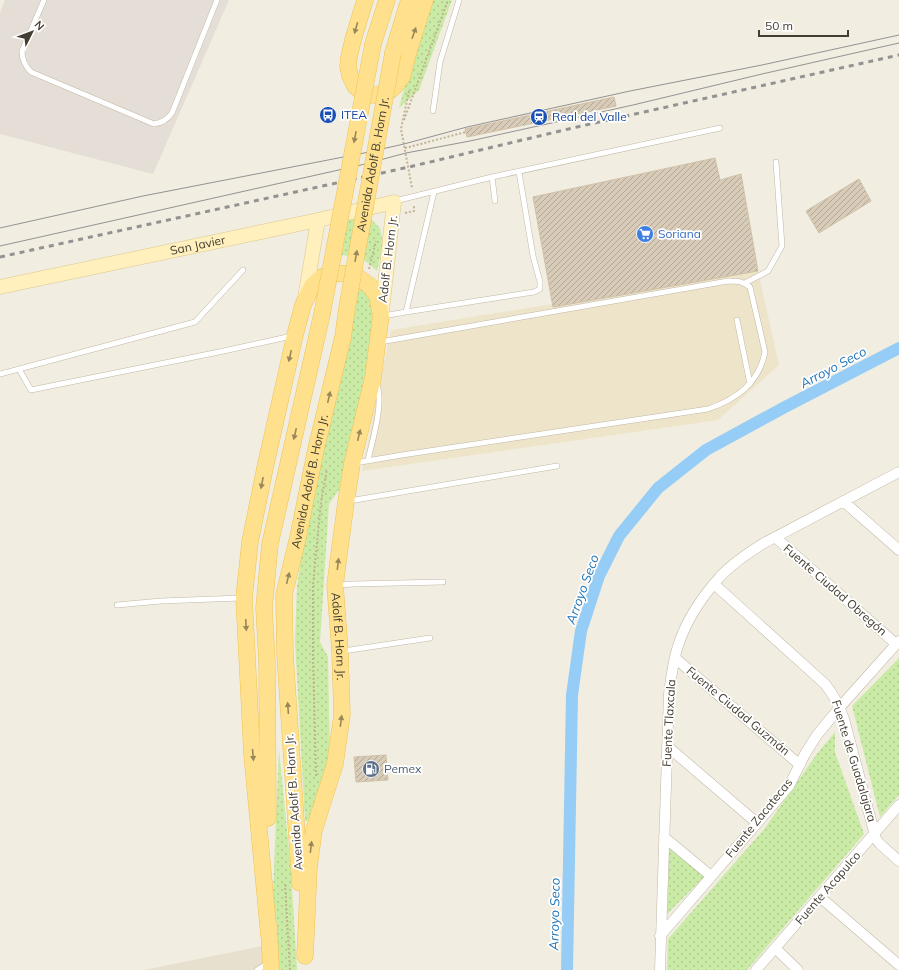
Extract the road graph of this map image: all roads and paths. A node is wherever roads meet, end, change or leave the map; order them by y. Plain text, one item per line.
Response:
1 (44, 0) edge
2 (217, 0) edge
3 (365, 0) edge
4 (387, 0) edge
5 (409, 0) edge
6 (425, 0) edge
7 (448, 0) edge
8 (459, 0) edge
9 (433, 111) dead end
10 (720, 128) dead end
11 (401, 129) dead end
12 (466, 132) dead end
13 (405, 148) dead end
14 (776, 162) dead end
15 (519, 172) junction
16 (492, 177) junction
17 (434, 192) junction
18 (495, 201) dead end
19 (394, 202) junction
20 (318, 220) junction
21 (244, 270) dead end
22 (745, 283) junction
23 (0, 286) edge
24 (303, 305) junction
25 (406, 312) junction
26 (381, 316) junction
27 (737, 320) dead end
28 (295, 335) junction
29 (377, 342) junction
30 (19, 369) junction
31 (0, 374) edge
32 (750, 384) junction
33 (360, 462) junction
34 (557, 466) dead end
35 (899, 472) edge
36 (843, 501) junction
37 (346, 502) junction
38 (775, 537) junction
39 (899, 550) edge
40 (443, 582) dead end
41 (714, 584) junction
42 (335, 585) junction
43 (244, 598) junction
44 (118, 605) dead end
45 (430, 638) dead end
46 (898, 642) edge
47 (340, 651) junction
48 (675, 658) junction
49 (840, 707) junction
50 (667, 746) junction
51 (800, 765) junction
52 (899, 805) edge
53 (757, 824) junction
54 (875, 833) junction
55 (664, 837) junction
56 (899, 861) edge
57 (712, 876) junction
58 (285, 880) dead end
59 (820, 897) junction
60 (269, 936) junction
61 (660, 936) junction
62 (775, 948) junction
63 (305, 963) edge
64 (899, 965) edge
65 (271, 966) edge
66 (256, 970) edge
67 (290, 970) edge
68 (660, 970) edge
69 (756, 970) edge
70 (798, 970) edge

1 - 2 lane
3 -> 6 main road
4 -> 60 main road, Avenida Adolf B. Horn Jr., bridge
63 -> 5 main road, Avenida Adolf B. Horn Jr., bridge
7 - 11 path
8 - 9 lane
10 - 15 lane
12 - 13 path
14 - 22 lane
15 - 16 lane
15 - 25 lane
16 - 17 lane
16 - 18 lane
17 - 19 lane
17 - 25 lane
19 - 20 street, San Javier
19 - 26 street, Adolf B. Horn Jr.
20 - 23 street, San Javier
20 - 24 street, Adolf B. Horn Jr.
21 - 30 lane
22 - 29 lane
22 - 32 lane
24 - 26 main road, Adolf B. Horn Jr.
24 - 28 main road, Adolf B. Horn Jr.
25 - 26 lane
26 - 29 main road, Adolf B. Horn Jr.
27 - 32 lane
28 - 30 lane
28 -> 43 main road, Adolf B. Horn Jr.
29 - 33 main road, Adolf B. Horn Jr.
30 - 31 lane
32 - 33 lane
33 - 37 main road, Adolf B. Horn Jr.
34 - 37 lane
35 - 36 street, Fuente Tlaxcala
36 - 38 street, Fuente Tlaxcala
36 - 39 street
42 -> 37 main road, Adolf B. Horn Jr.
38 - 41 street, Fuente Tlaxcala
38 - 46 street, Fuente Ciudad Obregón
40 - 42 lane
41 - 48 street, Fuente Tlaxcala
41 - 49 street, Fuente de Guadalajara
42 - 47 main road, Adolf B. Horn Jr.
43 - 44 lane
43 -> 60 main road, Adolf B. Horn Jr.
45 - 47 lane
46 - 49 street, Fuente Zacatecas
63 -> 47 main road, Adolf B. Horn Jr.
48 - 50 street, Fuente Tlaxcala
48 - 51 street, Fuente Ciudad Guzmán
49 - 51 street, Fuente Zacatecas
49 - 54 street, Fuente de Guadalajara
50 - 53 street
50 - 55 street, Fuente Tlaxcala
51 - 53 street, Fuente Zacatecas
52 - 54 street, Fuente Acapulco
53 - 57 street, Fuente Zacatecas
54 - 56 street, Fuente de Guadalajara
54 - 59 street, Fuente Acapulco
55 - 57 street
55 - 61 street, Fuente Tlaxcala
57 - 61 street, Fuente Zacatecas
58 - 67 path
59 - 62 street, Fuente Acapulco
59 - 64 street
60 - 65 main road, Avenida Adolf B. Horn Jr.
61 - 68 street, Fuente Tlaxcala
62 - 69 street, Fuente Acapulco
62 - 70 street
65 - 66 lane

